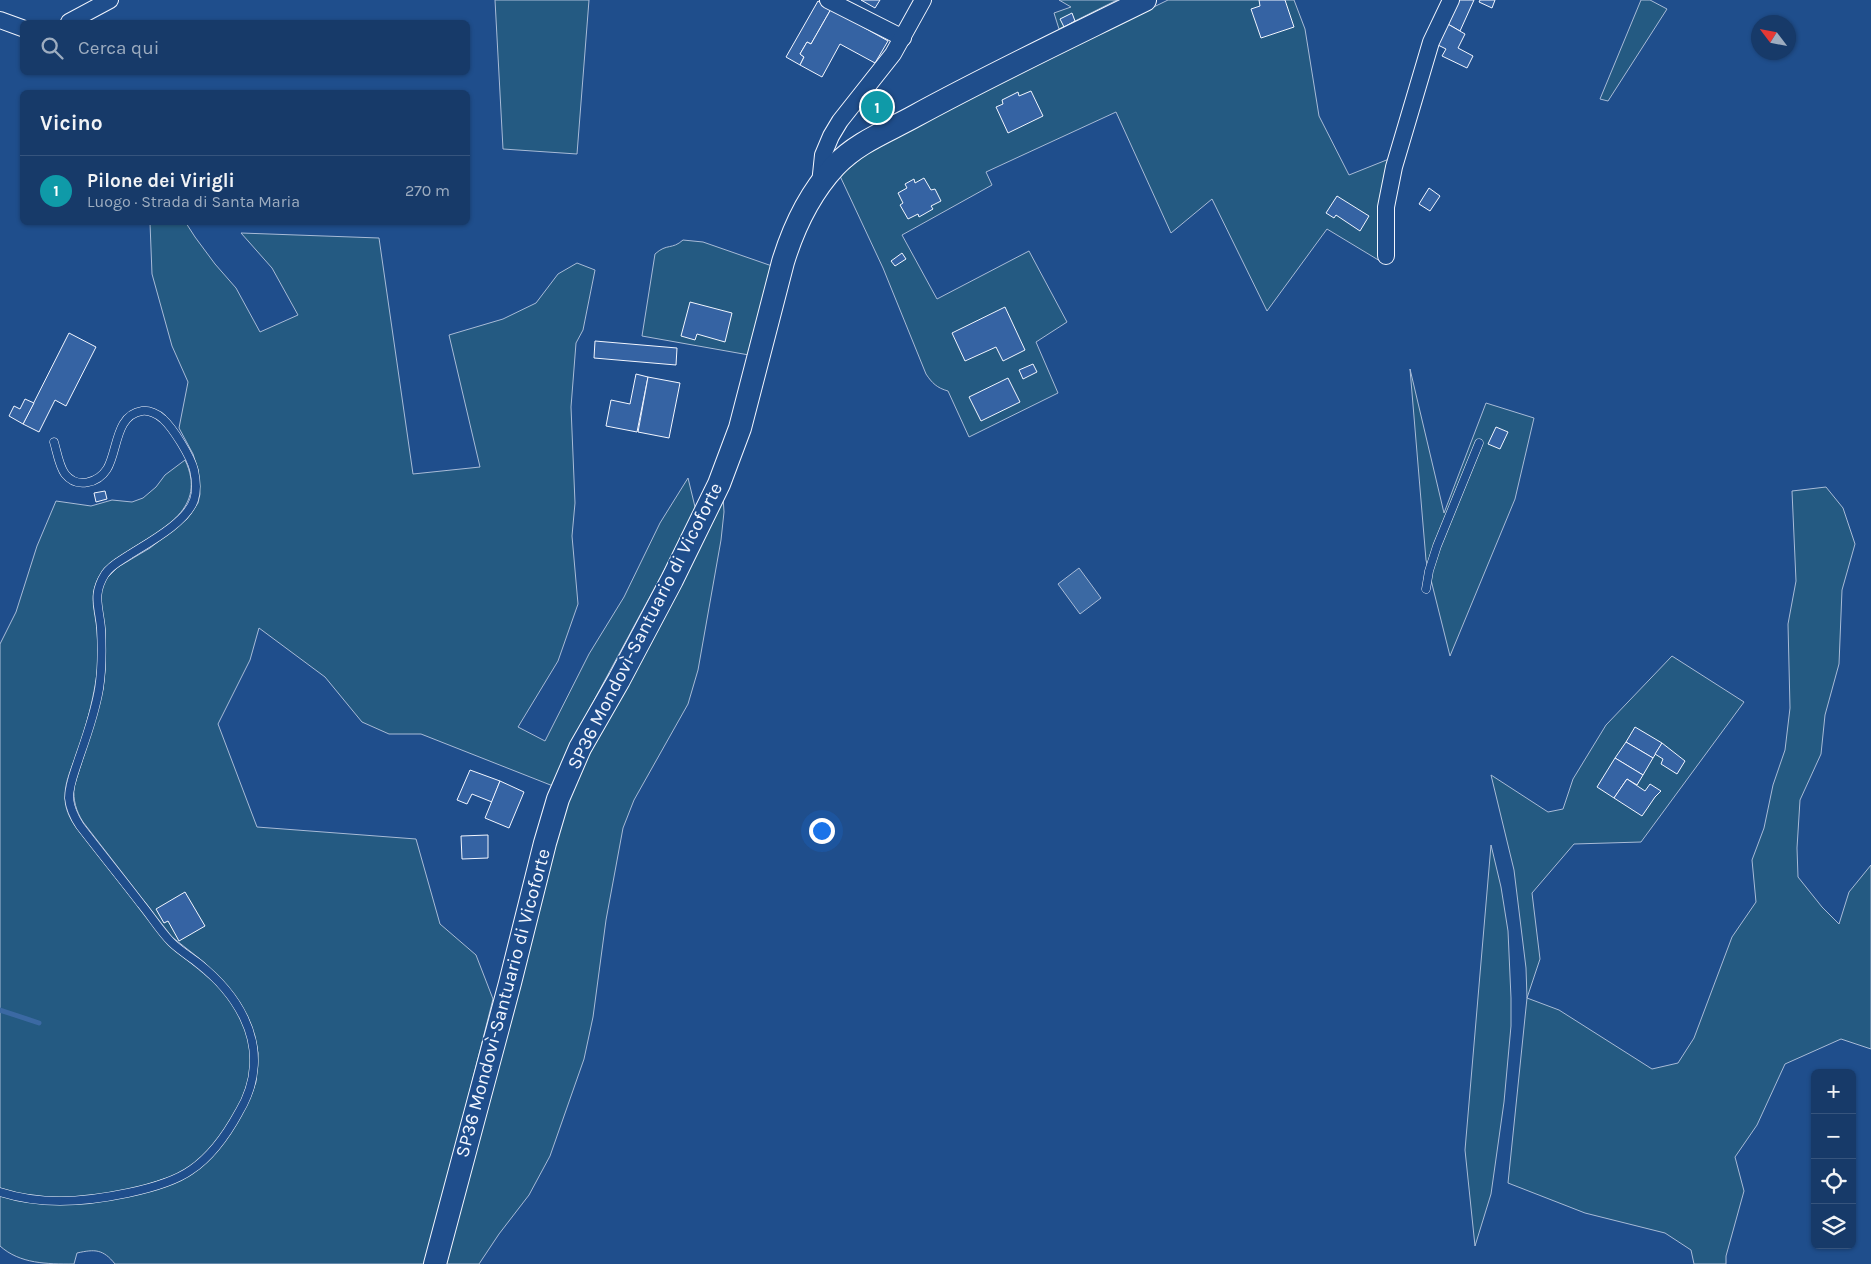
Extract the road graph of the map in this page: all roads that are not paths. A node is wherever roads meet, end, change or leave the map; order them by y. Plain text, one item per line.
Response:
1 (110, 0) edge
2 (828, 0) edge
3 (923, 0) edge
4 (1145, 0) edge
5 (1451, 0) edge
6 (0, 20) edge
7 (73, 20) edge
8 (20, 27) edge
9 (903, 38) junction
10 (820, 184) junction
11 (1386, 256) dead end
12 (54, 442) dead end
13 (1479, 443) dead end
14 (1426, 589) dead end
15 (0, 1192) edge
16 (435, 1264) edge

1 - 7 street
2 - 9 street
3 - 9 street
4 - 10 main road, SP36 Mondovì-Santuario di Vicoforte
5 - 11 street
6 - 8 street
9 - 10 street
10 - 16 main road, SP36 Mondovì-Santuario di Vicoforte
12 - 15 lane
13 - 14 lane

